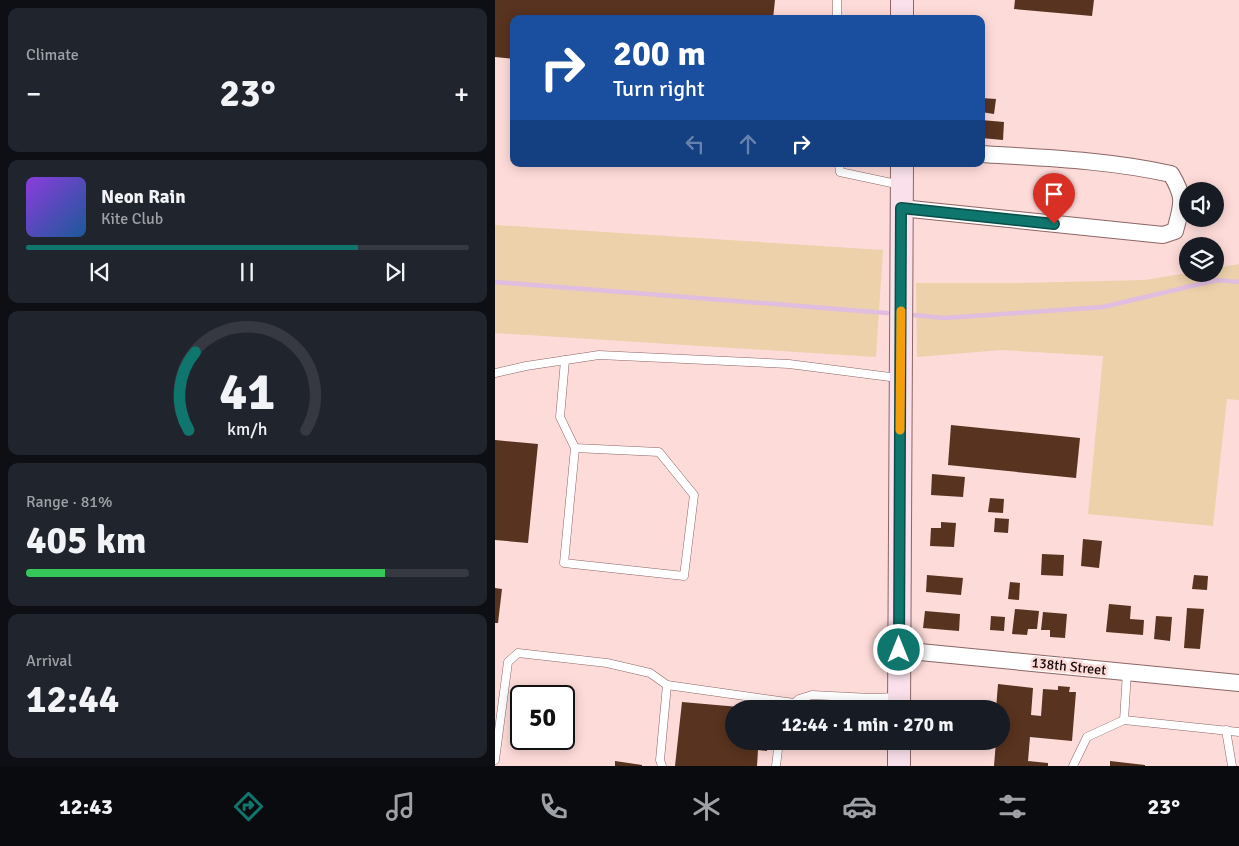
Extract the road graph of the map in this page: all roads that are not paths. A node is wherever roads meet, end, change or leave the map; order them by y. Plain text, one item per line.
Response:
1 (837, 0) edge
2 (902, 0) edge
3 (837, 15) edge
4 (902, 15) edge
5 (985, 154) edge
6 (839, 167) edge
7 (901, 186) edge
8 (565, 360) junction
9 (495, 373) edge
10 (900, 379) junction
11 (575, 448) junction
12 (899, 650) junction
13 (1127, 672) junction
14 (1239, 683) edge
15 (667, 685) junction
16 (756, 700) edge
17 (798, 700) edge
18 (882, 700) edge
19 (899, 700) edge
20 (1124, 720) junction
21 (1226, 730) junction
22 (1239, 732) edge
23 (778, 750) edge
24 (899, 750) edge
25 (495, 760) edge
26 (662, 766) edge
27 (775, 766) edge
28 (899, 766) edge
29 (1073, 766) edge
30 (1232, 766) edge

1 - 3 lane
2 - 4 main road
5 - 7 street
6 - 7 lane
7 - 10 main road
8 - 9 lane
8 - 10 lane
8 - 11 lane
10 - 12 main road
11 - 11 lane
12 - 13 street, 138th Street
12 - 19 main road
13 - 14 street, 138th Street
13 - 20 lane
15 - 16 lane
15 - 25 lane
15 - 26 lane
17 - 18 lane
20 - 21 lane
20 - 29 lane
21 - 22 lane
21 - 30 lane
23 - 27 lane
24 - 28 main road

